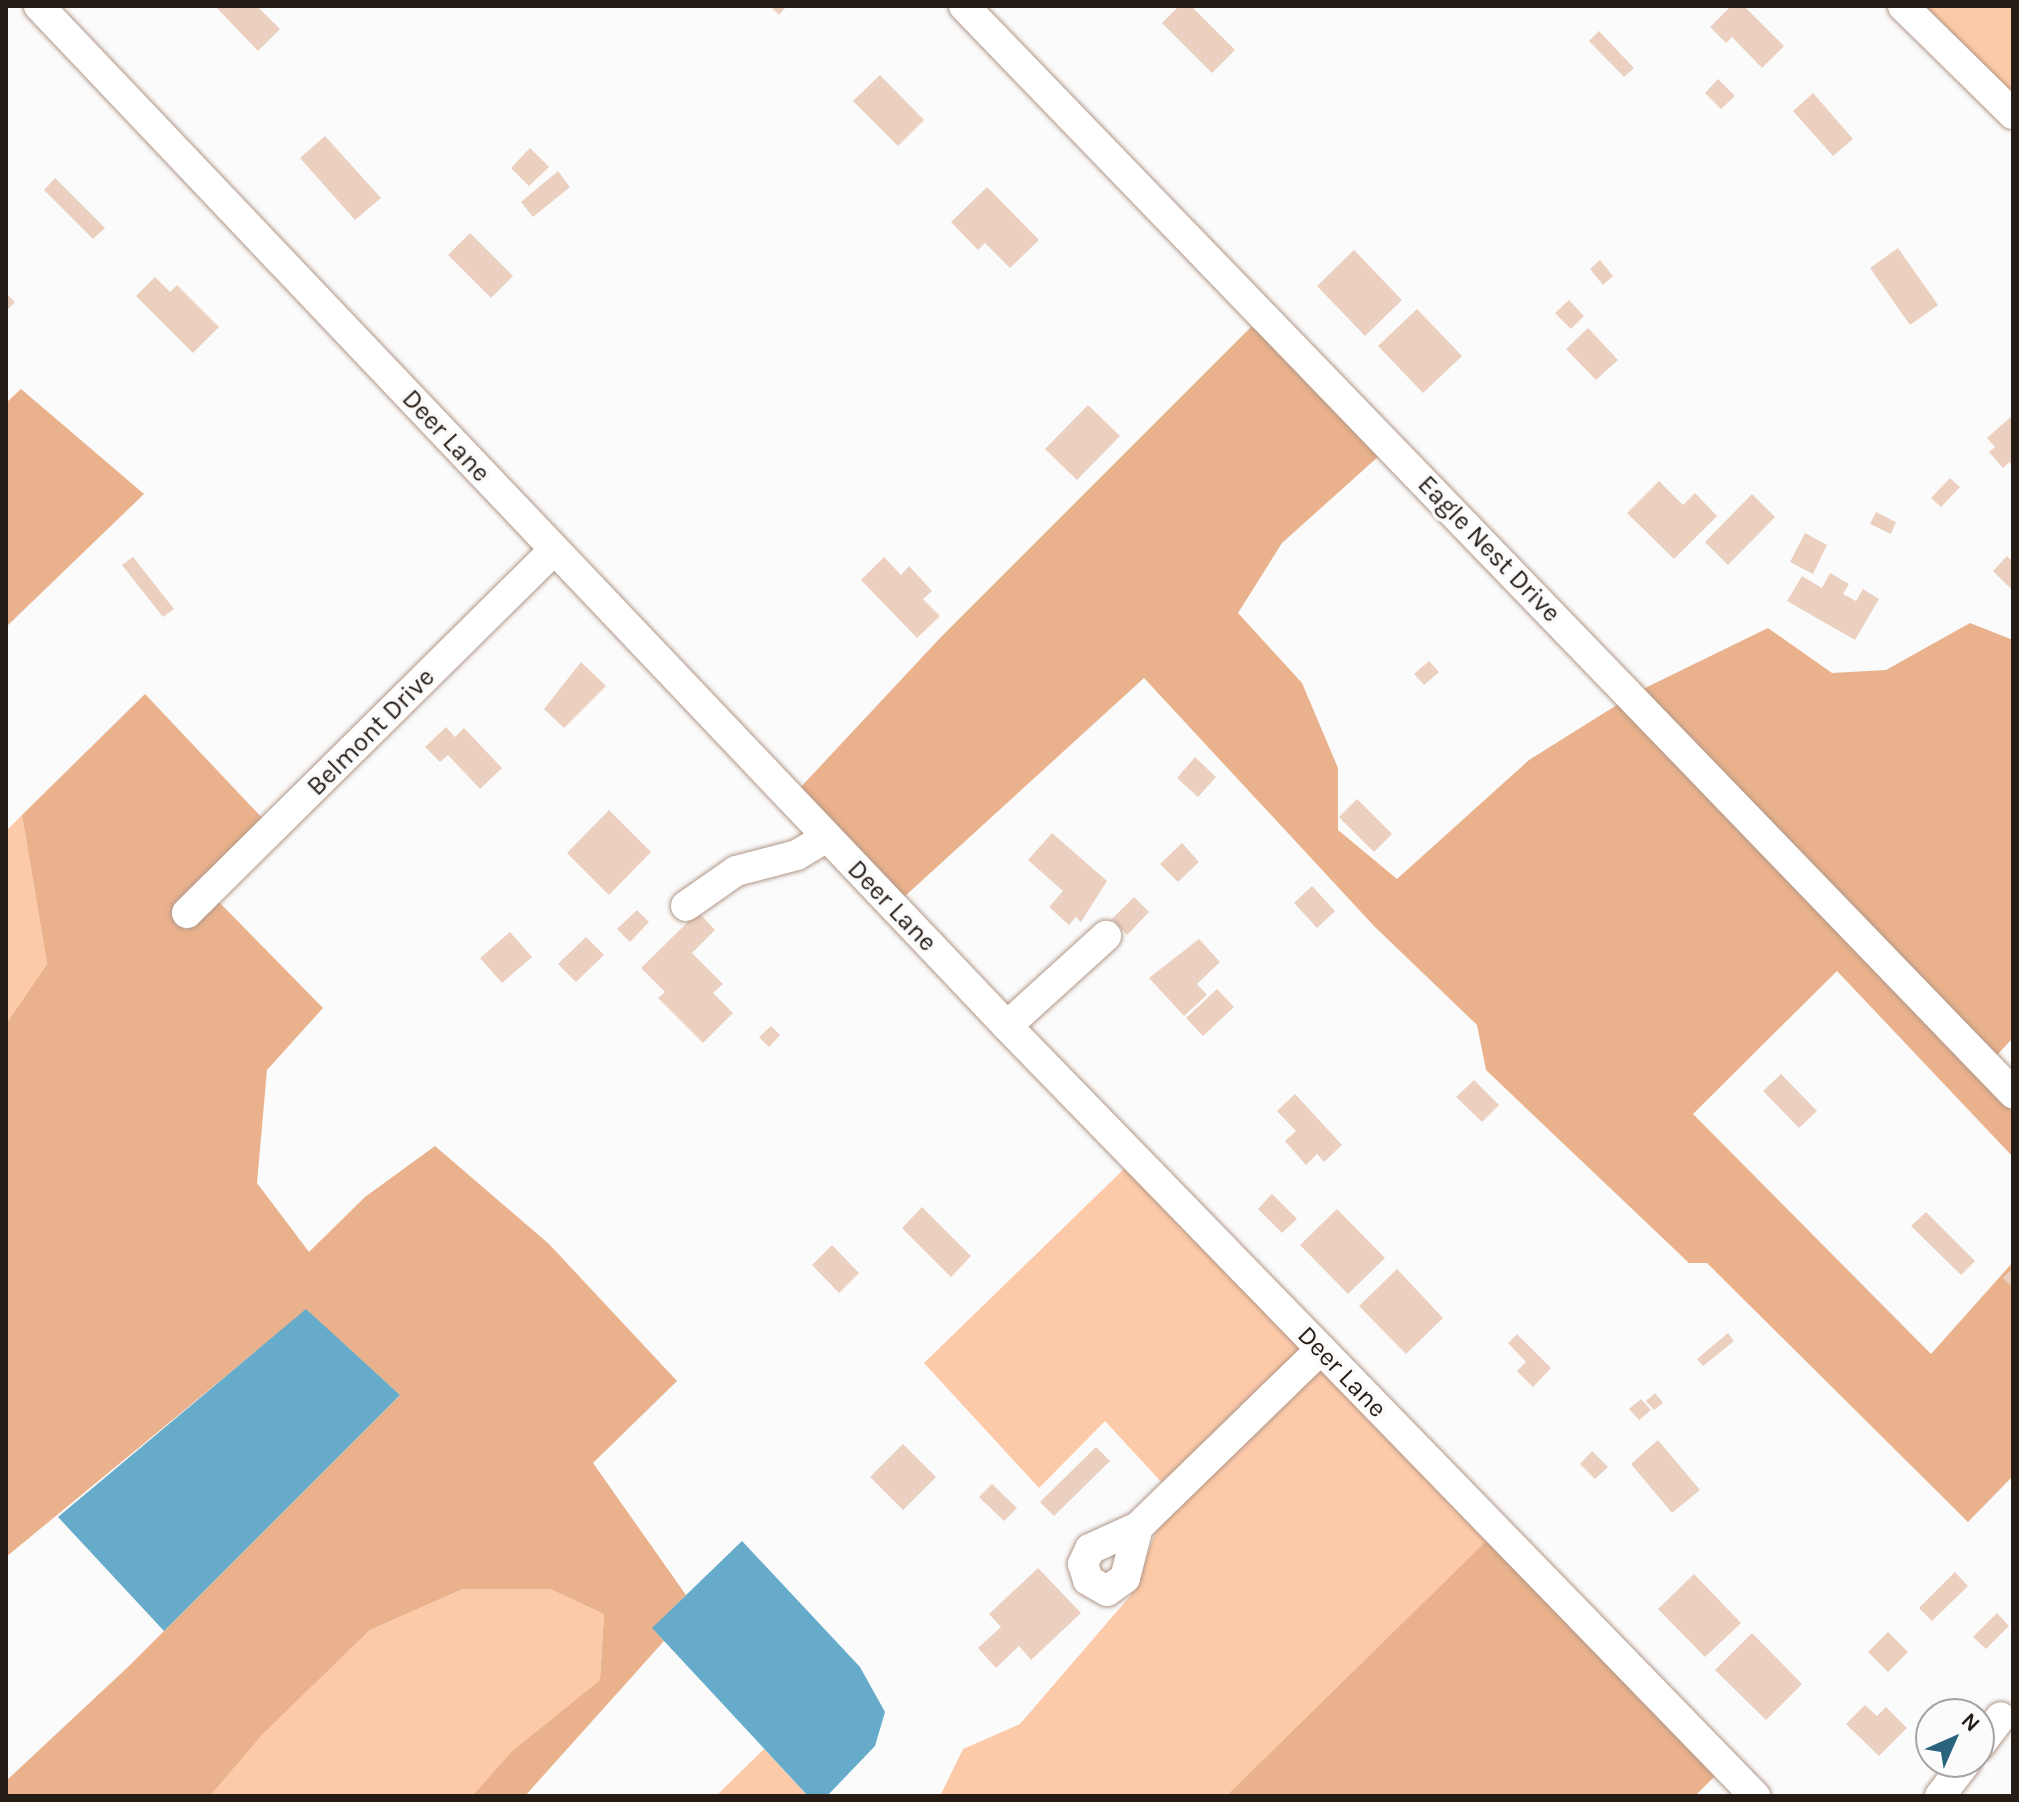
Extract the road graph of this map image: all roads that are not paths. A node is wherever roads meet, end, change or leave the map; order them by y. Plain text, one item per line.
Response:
1 (39, 6) edge
2 (964, 6) edge
3 (1903, 6) edge
4 (2013, 114) edge
5 (554, 550) junction
6 (827, 837) junction
7 (686, 906) dead end
8 (187, 913) dead end
9 (1106, 936) dead end
10 (1007, 1026) junction
11 (2013, 1093) edge
12 (1321, 1349) junction
13 (1138, 1527) dead end
14 (2001, 1717) dead end
15 (1995, 1725) edge
16 (1954, 1778) edge
17 (1755, 1796) edge
18 (1940, 1796) edge

1 - 5 street, Deer Lane
2 - 11 street, Eagle Nest Drive
3 - 4 street
5 - 6 street, Deer Lane
5 - 8 street, Belmont Drive
6 - 7 street
6 - 10 street, Deer Lane
9 - 10 street
10 - 12 street, Deer Lane
12 - 13 street
12 - 17 street, Deer Lane
14 - 15 street
16 - 18 street

